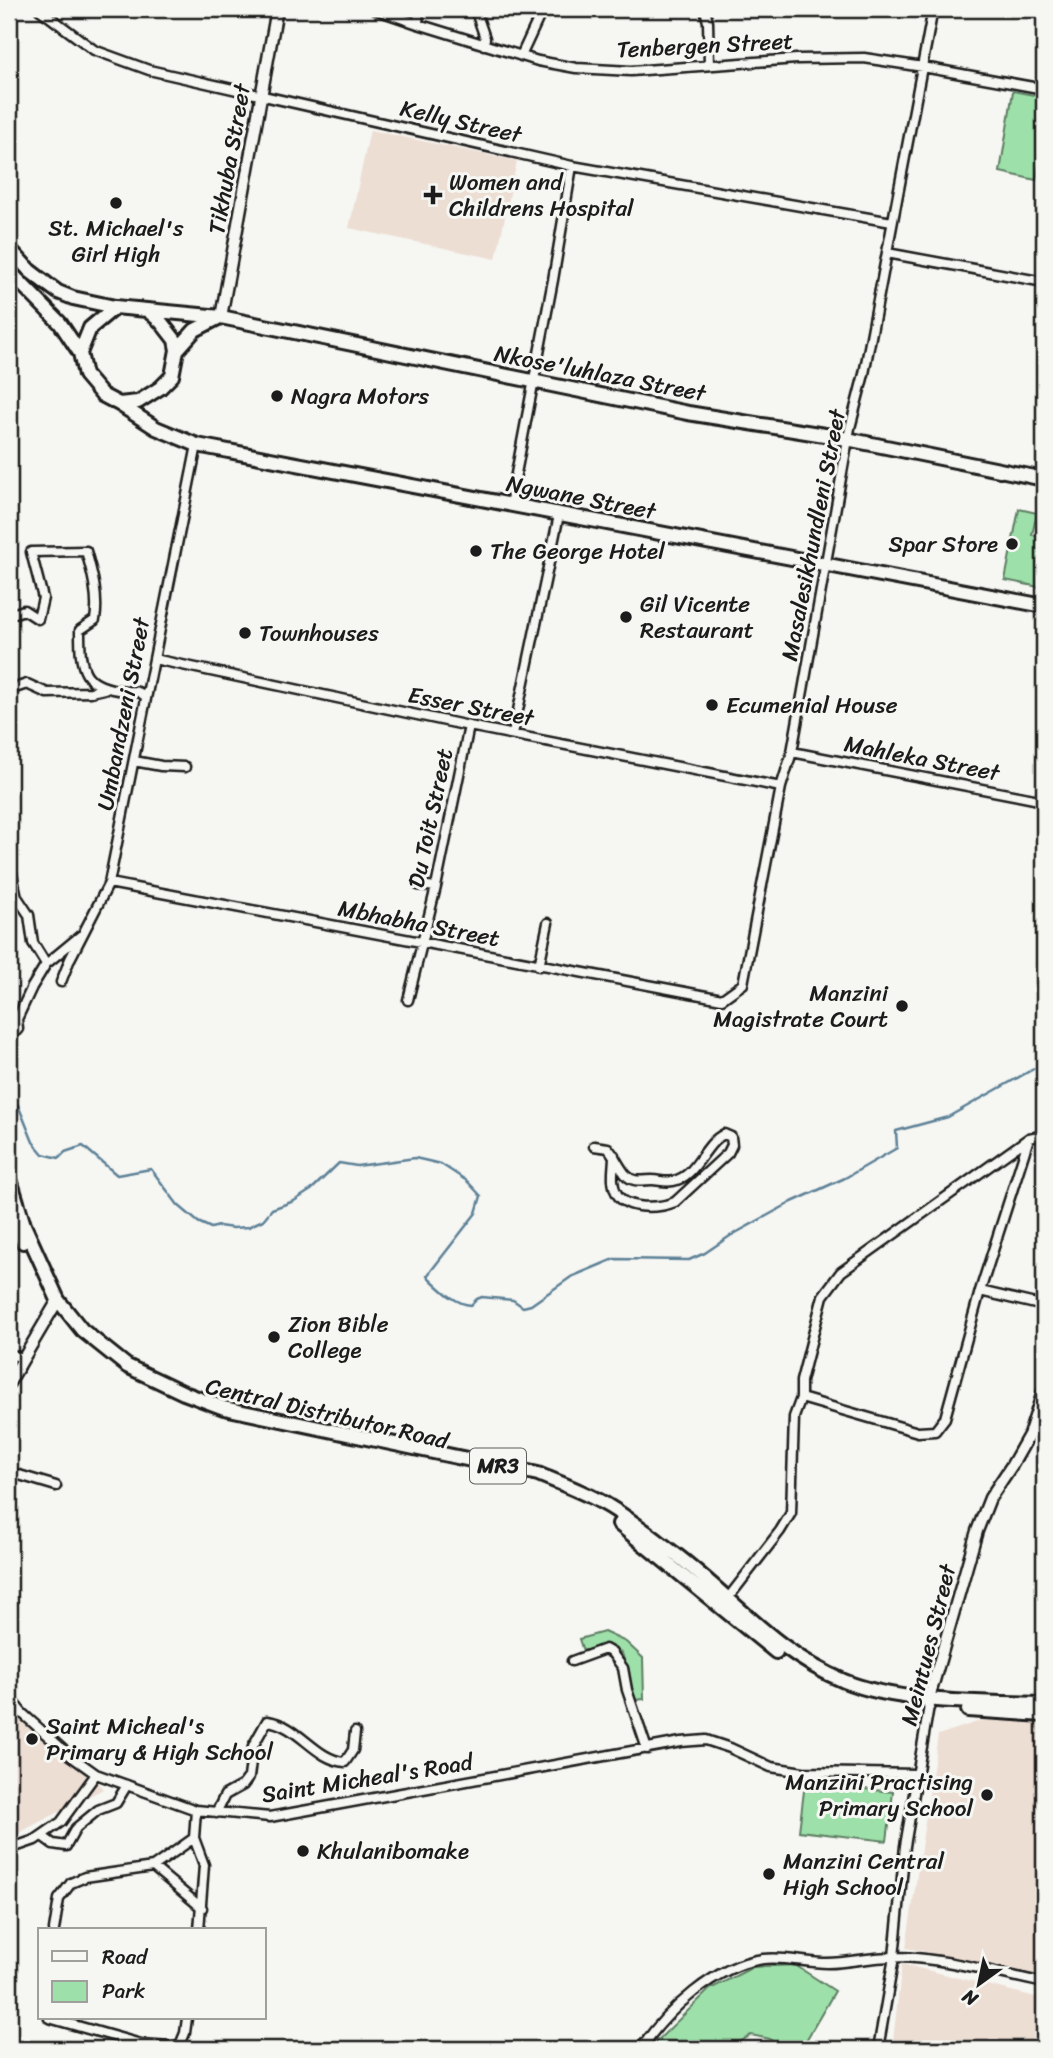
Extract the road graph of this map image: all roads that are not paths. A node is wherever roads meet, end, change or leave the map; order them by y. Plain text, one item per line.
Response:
1 (39, 9) edge
2 (277, 9) edge
3 (374, 9) edge
4 (419, 9) edge
5 (475, 9) edge
6 (541, 9) edge
7 (705, 9) edge
8 (933, 9) edge
9 (418, 24) junction
10 (484, 45) junction
11 (521, 56) junction
12 (709, 65) junction
13 (923, 67) junction
14 (1044, 89) edge
15 (260, 94) junction
16 (572, 166) junction
17 (892, 222) junction
18 (9, 248) edge
19 (887, 253) junction
20 (9, 271) edge
21 (1044, 282) edge
22 (116, 307) junction
23 (146, 310) junction
24 (220, 317) junction
25 (177, 350) junction
26 (80, 353) junction
27 (534, 381) junction
28 (119, 404) junction
29 (849, 440) junction
30 (197, 445) junction
31 (1044, 479) edge
32 (510, 505) junction
33 (559, 514) junction
34 (825, 564) junction
35 (1044, 606) edge
36 (9, 611) edge
37 (154, 659) junction
38 (107, 688) junction
39 (9, 690) edge
40 (146, 697) junction
41 (469, 726) junction
42 (513, 734) junction
43 (792, 752) junction
44 (134, 761) junction
45 (185, 767) dead end
46 (781, 787) junction
47 (1044, 802) edge
48 (9, 860) edge
49 (108, 883) junction
50 (418, 885) dead end
51 (436, 887) junction
52 (548, 923) dead end
53 (84, 933) junction
54 (422, 942) junction
55 (46, 964) junction
56 (539, 966) junction
57 (61, 982) dead end
58 (722, 999) joint
59 (408, 1000) dead end
60 (9, 1039) edge
61 (1044, 1135) edge
62 (1029, 1138) junction
63 (594, 1146) dead end
64 (614, 1155) junction
65 (9, 1176) edge
66 (9, 1205) edge
67 (980, 1291) junction
68 (56, 1303) junction
69 (1044, 1306) edge
70 (9, 1354) edge
71 (23, 1359) junction
72 (9, 1383) edge
73 (1044, 1389) edge
74 (801, 1398) junction
75 (9, 1472) edge
76 (56, 1486) dead end
77 (725, 1602) junction
78 (572, 1661) dead end
79 (9, 1697) edge
80 (929, 1702) junction
81 (1044, 1704) edge
82 (1044, 1714) edge
83 (355, 1732) dead end
84 (647, 1749) junction
85 (96, 1774) junction
86 (917, 1774) junction
87 (127, 1785) junction
88 (196, 1810) junction
89 (216, 1813) junction
90 (42, 1836) junction
91 (194, 1838) junction
92 (9, 1850) edge
93 (153, 1867) junction
94 (201, 1908) junction
95 (54, 1928) edge
96 (199, 1928) edge
97 (894, 1957) junction
98 (1044, 1983) edge
99 (56, 2020) edge
100 (187, 2020) edge
101 (641, 2049) edge
102 (878, 2049) edge

1 - 15 street, Kelly Street
2 - 15 street, Tikhuba Street
3 - 9 street, Tenbergen Street
4 - 9 street
5 - 10 street
6 - 11 street
7 - 12 street
8 - 13 street, Masalesikhundleni Street
9 - 10 street, Tenbergen Street
10 - 11 street, Tenbergen Street
11 - 12 street, Tenbergen Street
12 - 13 street, Tenbergen Street
13 - 14 street, Tenbergen Street
13 - 17 street, Masalesikhundleni Street
15 - 16 street, Kelly Street
15 - 24 street, Tikhuba Street
16 - 17 street, Kelly Street
16 - 27 street
17 - 19 street, Masalesikhundleni Street
18 - 22 main road
19 - 21 street
19 - 29 street, Masalesikhundleni Street
20 - 26 main road
22 - 23 main road
22 - 26 main road
23 - 24 main road, Nkose'luhlaza Street
23 - 25 main road
24 - 25 main road
24 - 27 main road, Nkose'luhlaza Street
25 - 28 main road
26 - 28 main road
27 - 29 main road, Nkose'luhlaza Street
27 - 32 street
28 - 30 main road, Ngwane Street
29 - 31 main road, Nkose'luhlaza Street
29 - 34 street, Masalesikhundleni Street
30 - 32 main road, Ngwane Street
30 - 37 street, Umbandzeni Street
32 - 33 main road, Ngwane Street
33 - 34 main road, Ngwane Street
33 - 42 street
34 - 35 main road, Ngwane Street
34 - 43 street, Masalesikhundleni Street
36 - 38 street
37 - 40 street, Umbandzeni Street
37 - 41 street, Esser Street
38 - 39 street
38 - 40 street
40 - 44 street, Umbandzeni Street
41 - 42 street, Esser Street
41 - 51 street, Du Toit Street
42 - 46 street, Esser Street
43 - 46 street, Masalesikhundleni Street
43 - 47 street, Mahleka Street
44 - 45 street
44 - 49 street, Umbandzeni Street
46 - 58 street, Masalesikhundleni Street
48 - 55 street
49 - 53 street, Umbandzeni Street
49 - 54 street, Mbhabha Street
50 - 51 street
51 - 54 street, Du Toit Street
52 - 56 street
53 - 55 street
53 - 57 street, Umbandzeni Street
54 - 56 street, Mbhabha Street
54 - 59 street, Du Toit Street
55 - 60 street
56 - 58 street, Mbhabha Street
61 - 62 street
62 - 67 street
62 - 74 street
63 - 64 street
64 - 64 street
65 - 68 main road, Central Distributor Road / MR3
66 - 68 main road, Central Distributor Road / MR3
67 - 69 street
67 - 74 street
68 - 71 street
68 - 77 main road, Central Distributor Road / MR3
70 - 71 street
71 - 72 street
73 - 80 street, Meintues Street
74 - 77 street
75 - 76 street
77 - 80 main road, Central Distributor Road / MR3
78 - 84 street
79 - 85 street, Saint Micheal's Road
80 - 81 main road, Central Distributor Road / MR3
80 - 82 main road, Central Distributor Road / MR3
80 - 86 street, Meintues Street
83 - 89 street
84 - 86 street, Saint Micheal's Road
84 - 89 street, Saint Micheal's Road
85 - 87 street, Saint Micheal's Road
85 - 90 street
86 - 97 street, Meintues Street
87 - 88 street, Saint Micheal's Road
87 - 90 street
88 - 89 street, Saint Micheal's Road
88 - 91 street
90 - 92 street
91 - 93 street
91 - 94 street
93 - 94 street
93 - 95 street
94 - 96 street
97 - 98 street
97 - 101 street
97 - 102 street, Meintues Street
99 - 100 street

